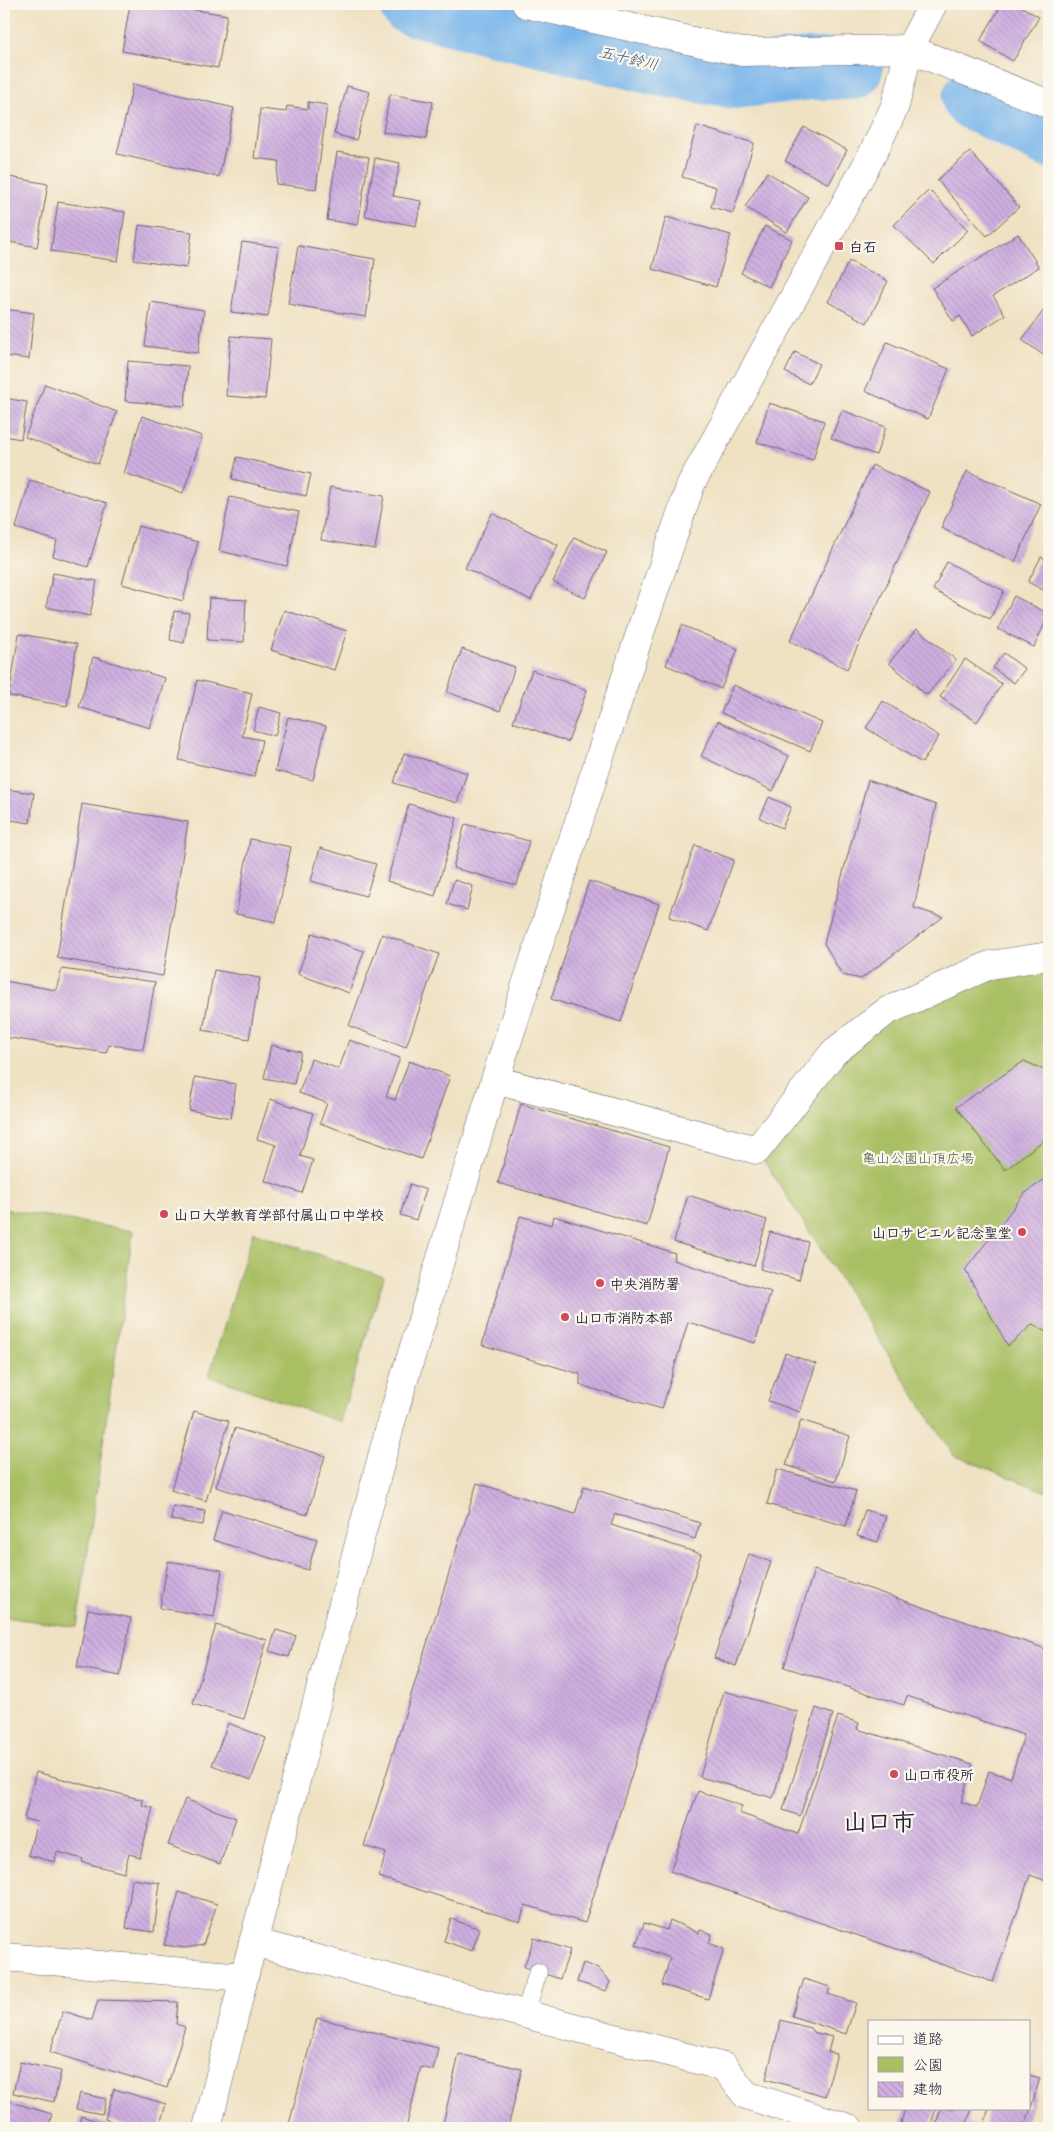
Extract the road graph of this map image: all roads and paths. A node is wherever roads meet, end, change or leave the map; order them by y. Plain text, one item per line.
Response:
1 (526, 4) edge
2 (933, 4) edge
3 (909, 49) junction
4 (1049, 104) edge
5 (1049, 956) edge
6 (496, 1080) junction
7 (253, 1942) junction
8 (4, 1957) edge
9 (538, 1972) dead end
10 (244, 1977) junction
11 (525, 2014) junction
12 (207, 2128) edge
13 (849, 2128) edge

1 - 3 street
2 - 3 street
3 - 4 street
3 - 6 street
5 - 6 street
6 - 7 street
7 - 10 street
7 - 11 street
8 - 10 street
9 - 11 lane
10 - 12 street
11 - 13 street

